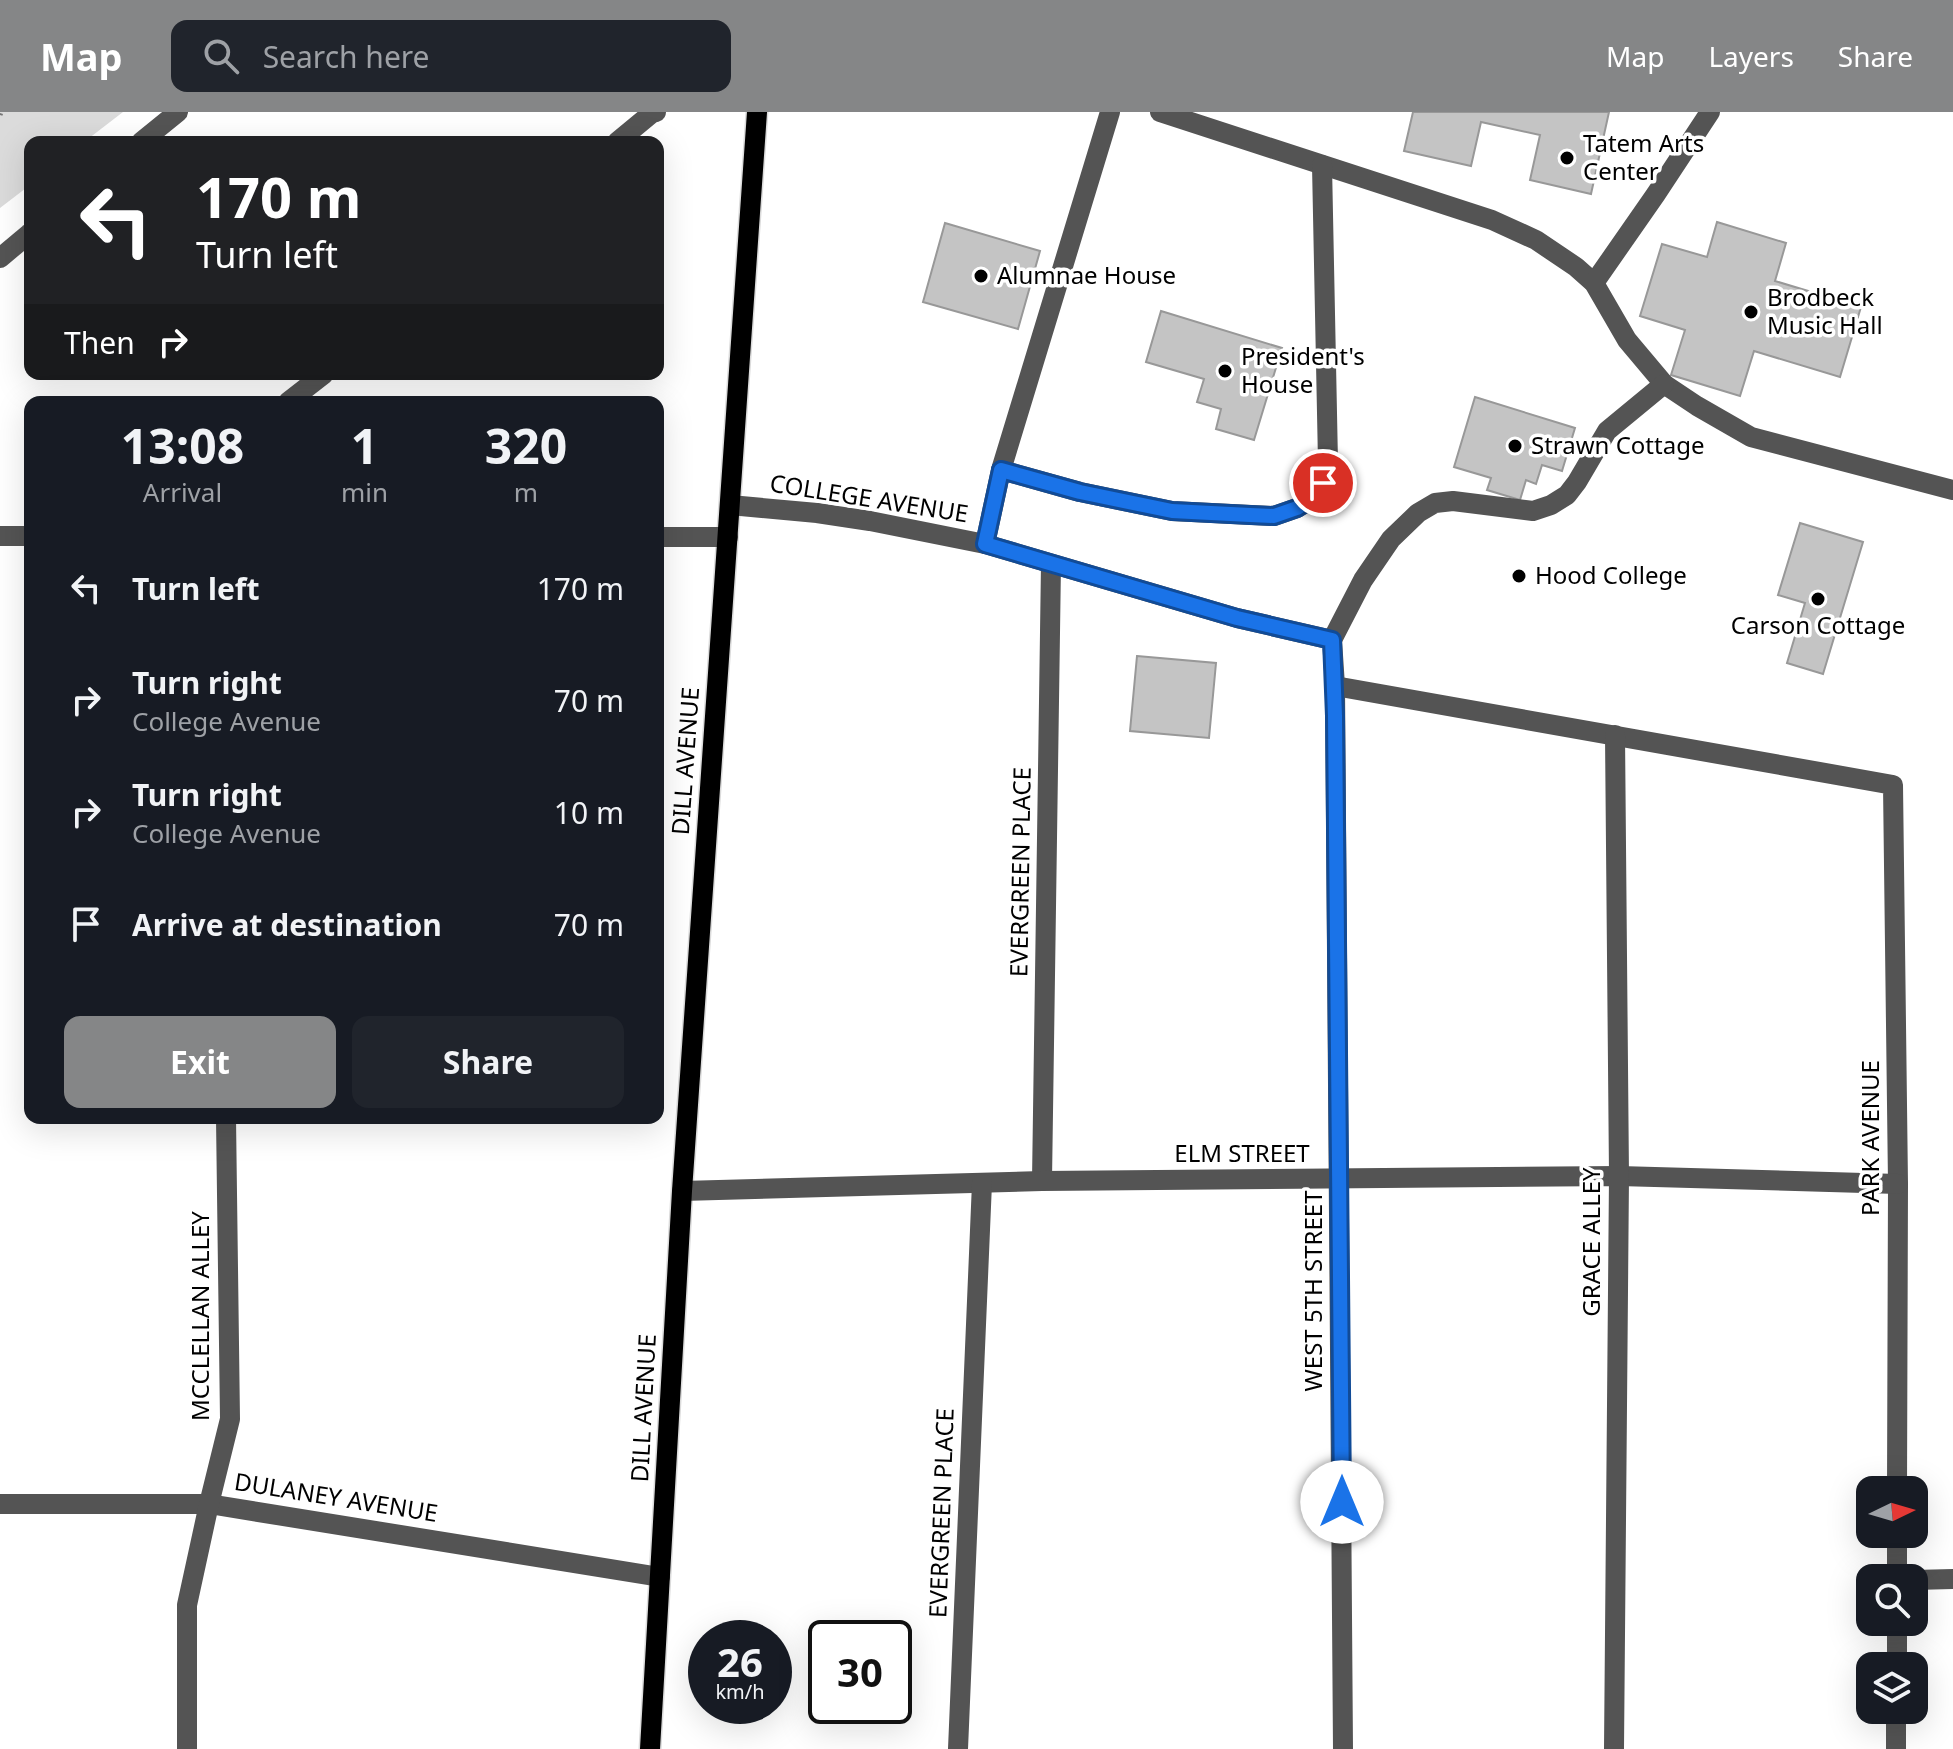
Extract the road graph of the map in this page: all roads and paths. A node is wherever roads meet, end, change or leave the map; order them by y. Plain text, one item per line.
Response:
1 (178, 112) edge
2 (656, 112) edge
3 (757, 112) edge
4 (1110, 112) edge
5 (1160, 112) edge
6 (1710, 112) edge
7 (148, 136) edge
8 (624, 136) edge
9 (1322, 165) junction
10 (24, 238) edge
11 (0, 258) edge
12 (1594, 283) junction
13 (316, 380) edge
14 (1664, 384) junction
15 (296, 396) edge
16 (1001, 470) junction
17 (1953, 490) edge
18 (730, 505) junction
19 (0, 536) edge
20 (24, 536) edge
21 (664, 537) edge
22 (728, 537) junction
23 (985, 544) junction
24 (1051, 564) junction
25 (1332, 640) junction
26 (1335, 686) junction
27 (1615, 735) junction
28 (226, 1124) edge
29 (1619, 1176) junction
30 (1339, 1179) junction
31 (1042, 1181) junction
32 (982, 1183) junction
33 (1898, 1184) junction
34 (682, 1191) junction
35 (1897, 1476) edge
36 (0, 1504) edge
37 (209, 1504) junction
38 (660, 1577) junction
39 (1953, 1579) edge
40 (1928, 1580) edge
41 (1896, 1724) edge
42 (187, 1749) edge
43 (650, 1749) edge
44 (958, 1749) edge
45 (1343, 1749) edge
46 (1614, 1749) edge
47 (1896, 1749) edge

1 - 7 street
2 - 8 street
3 - 18 main road, DILL AVENUE
4 - 16 street, COLLEGE AVENUE
5 - 9 street
6 - 12 street
9 - 12 street
9 - 16 street
10 - 11 street
12 - 14 street
13 - 15 street
14 - 17 street
14 - 25 street
16 - 23 street, COLLEGE AVENUE
18 - 22 main road, DILL AVENUE
18 - 23 street, COLLEGE AVENUE
19 - 20 street
21 - 22 street
22 - 34 main road, DILL AVENUE
23 - 24 street
24 - 25 street
24 - 31 street, EVERGREEN PLACE
25 - 26 street, WEST 5TH STREET
26 - 27 street
26 - 30 street, WEST 5TH STREET
27 - 29 street, GRACE ALLEY
27 - 33 street, PARK AVENUE
28 - 37 street, MCCLELLAN ALLEY
29 - 30 street, ELM STREET
29 - 33 street, ELM STREET
29 - 46 street, GRACE ALLEY
30 - 31 street, ELM STREET
30 - 45 street, WEST 5TH STREET
31 - 32 street, ELM STREET
32 - 34 street, ELM STREET
32 - 44 street, EVERGREEN PLACE
33 - 35 street, PARK AVENUE
34 - 38 main road, DILL AVENUE
36 - 37 street, DULANEY AVENUE
37 - 38 street, DULANEY AVENUE
37 - 42 street, MCCLELLAN ALLEY
38 - 43 main road, DILL AVENUE
39 - 40 street
41 - 47 street

